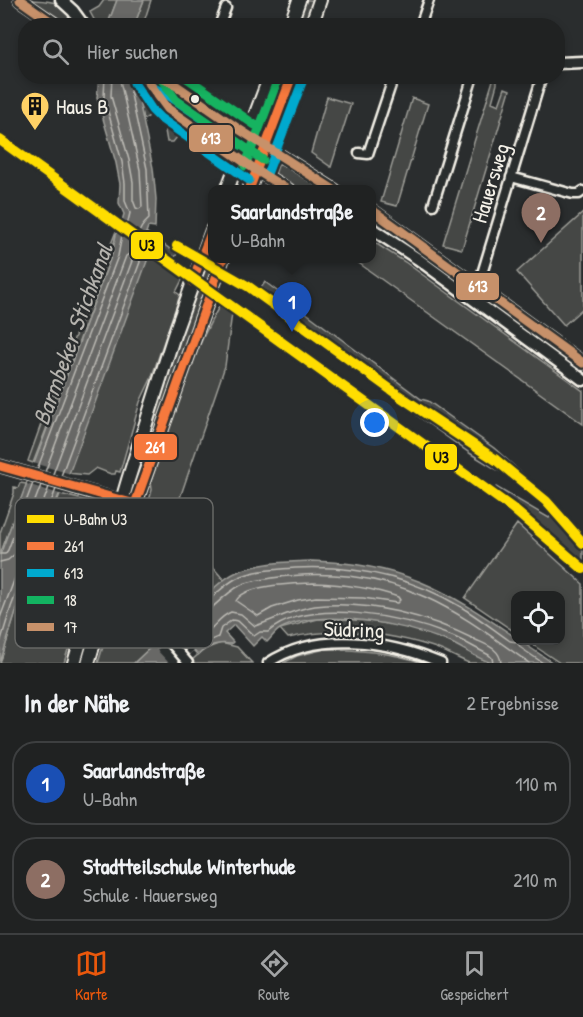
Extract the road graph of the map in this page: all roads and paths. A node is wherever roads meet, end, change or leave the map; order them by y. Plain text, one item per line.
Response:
1 (20, 0) edge
2 (61, 0) edge
3 (299, 0) edge
4 (320, 0) edge
5 (429, 0) edge
6 (226, 8) dead end
7 (46, 18) edge
8 (78, 18) edge
9 (222, 18) edge
10 (293, 18) edge
11 (314, 18) edge
12 (423, 18) edge
13 (583, 62) edge
14 (565, 63) edge
15 (149, 84) edge
16 (172, 84) edge
17 (183, 84) edge
18 (267, 84) edge
19 (289, 84) edge
20 (391, 84) edge
21 (471, 84) edge
22 (540, 84) edge
23 (180, 88) junction
24 (248, 135) junction
25 (266, 146) junction
26 (359, 153) dead end
27 (239, 159) junction
28 (256, 170) junction
29 (511, 177) junction
30 (229, 185) edge
31 (250, 185) edge
32 (282, 185) edge
33 (329, 185) edge
34 (583, 191) edge
35 (433, 205) dead end
36 (376, 213) edge
37 (376, 232) edge
38 (208, 243) edge
39 (221, 263) edge
40 (477, 286) junction
41 (474, 300) junction
42 (583, 363) edge
43 (583, 380) edge
44 (0, 466) edge
45 (112, 498) edge
46 (123, 498) edge
47 (137, 498) edge
48 (79, 648) edge
49 (92, 648) edge
50 (175, 648) edge
51 (186, 661) edge
52 (74, 663) edge
53 (88, 663) edge
54 (268, 663) edge
55 (441, 663) edge

1 - 7 street
2 - 8 street
3 - 10 main road
4 - 11 main road
5 - 12 street
6 - 9 street
13 - 14 street
15 - 27 street
16 - 23 street
17 - 23 street
18 - 24 main road
19 - 25 main road
20 - 26 street
21 - 35 street
22 - 29 street, Hauersweg
23 - 24 street
24 - 25 street
24 - 27 main road
25 - 28 main road
25 - 33 street
27 - 28 street
27 - 30 main road
28 - 31 main road
28 - 32 street
29 - 34 street
29 - 40 street, Hauersweg
36 - 40 street
37 - 41 street
38 - 46 main road
39 - 47 main road
40 - 41 street, Hauersweg
40 - 42 street
41 - 43 street
44 - 45 street
48 - 52 main road
49 - 53 main road
50 - 51 street
54 - 55 street, Südring

